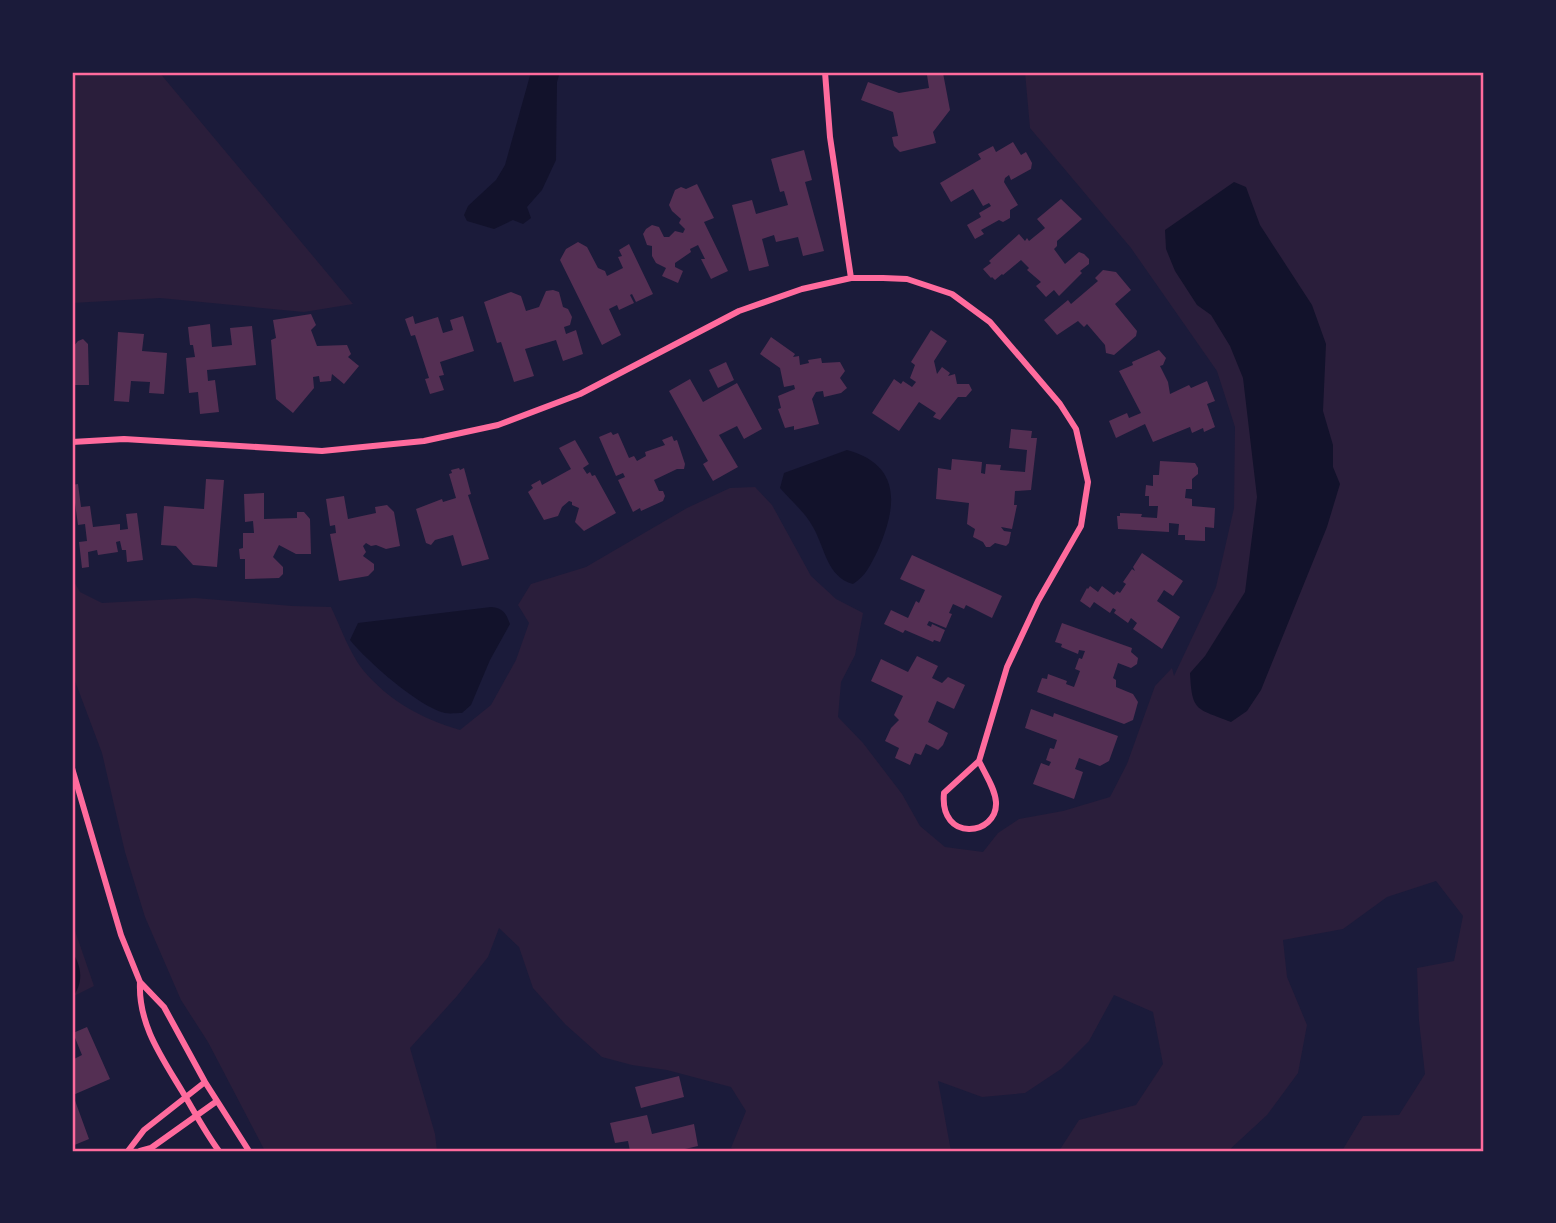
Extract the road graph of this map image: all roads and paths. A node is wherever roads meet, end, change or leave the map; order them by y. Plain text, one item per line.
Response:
1 (825, 72) edge
2 (851, 278) junction
3 (72, 442) edge
4 (979, 761) junction
5 (72, 768) edge
6 (74, 782) edge
7 (80, 797) junction
8 (72, 799) edge
9 (140, 982) junction
10 (205, 1082) junction
11 (186, 1097) junction
12 (217, 1101) junction
13 (197, 1116) junction
14 (128, 1151) edge
15 (140, 1151) edge
16 (219, 1151) edge
17 (249, 1151) edge

1 - 2 street
2 - 3 street
2 - 4 street
4 - 4 street
5 - 6 street
6 - 7 street
7 - 8 street
7 - 9 street
9 - 10 street
9 - 11 street
10 - 11 street
10 - 12 street
11 - 13 street
11 - 14 street
12 - 13 street
12 - 17 street
13 - 15 street
13 - 16 street

